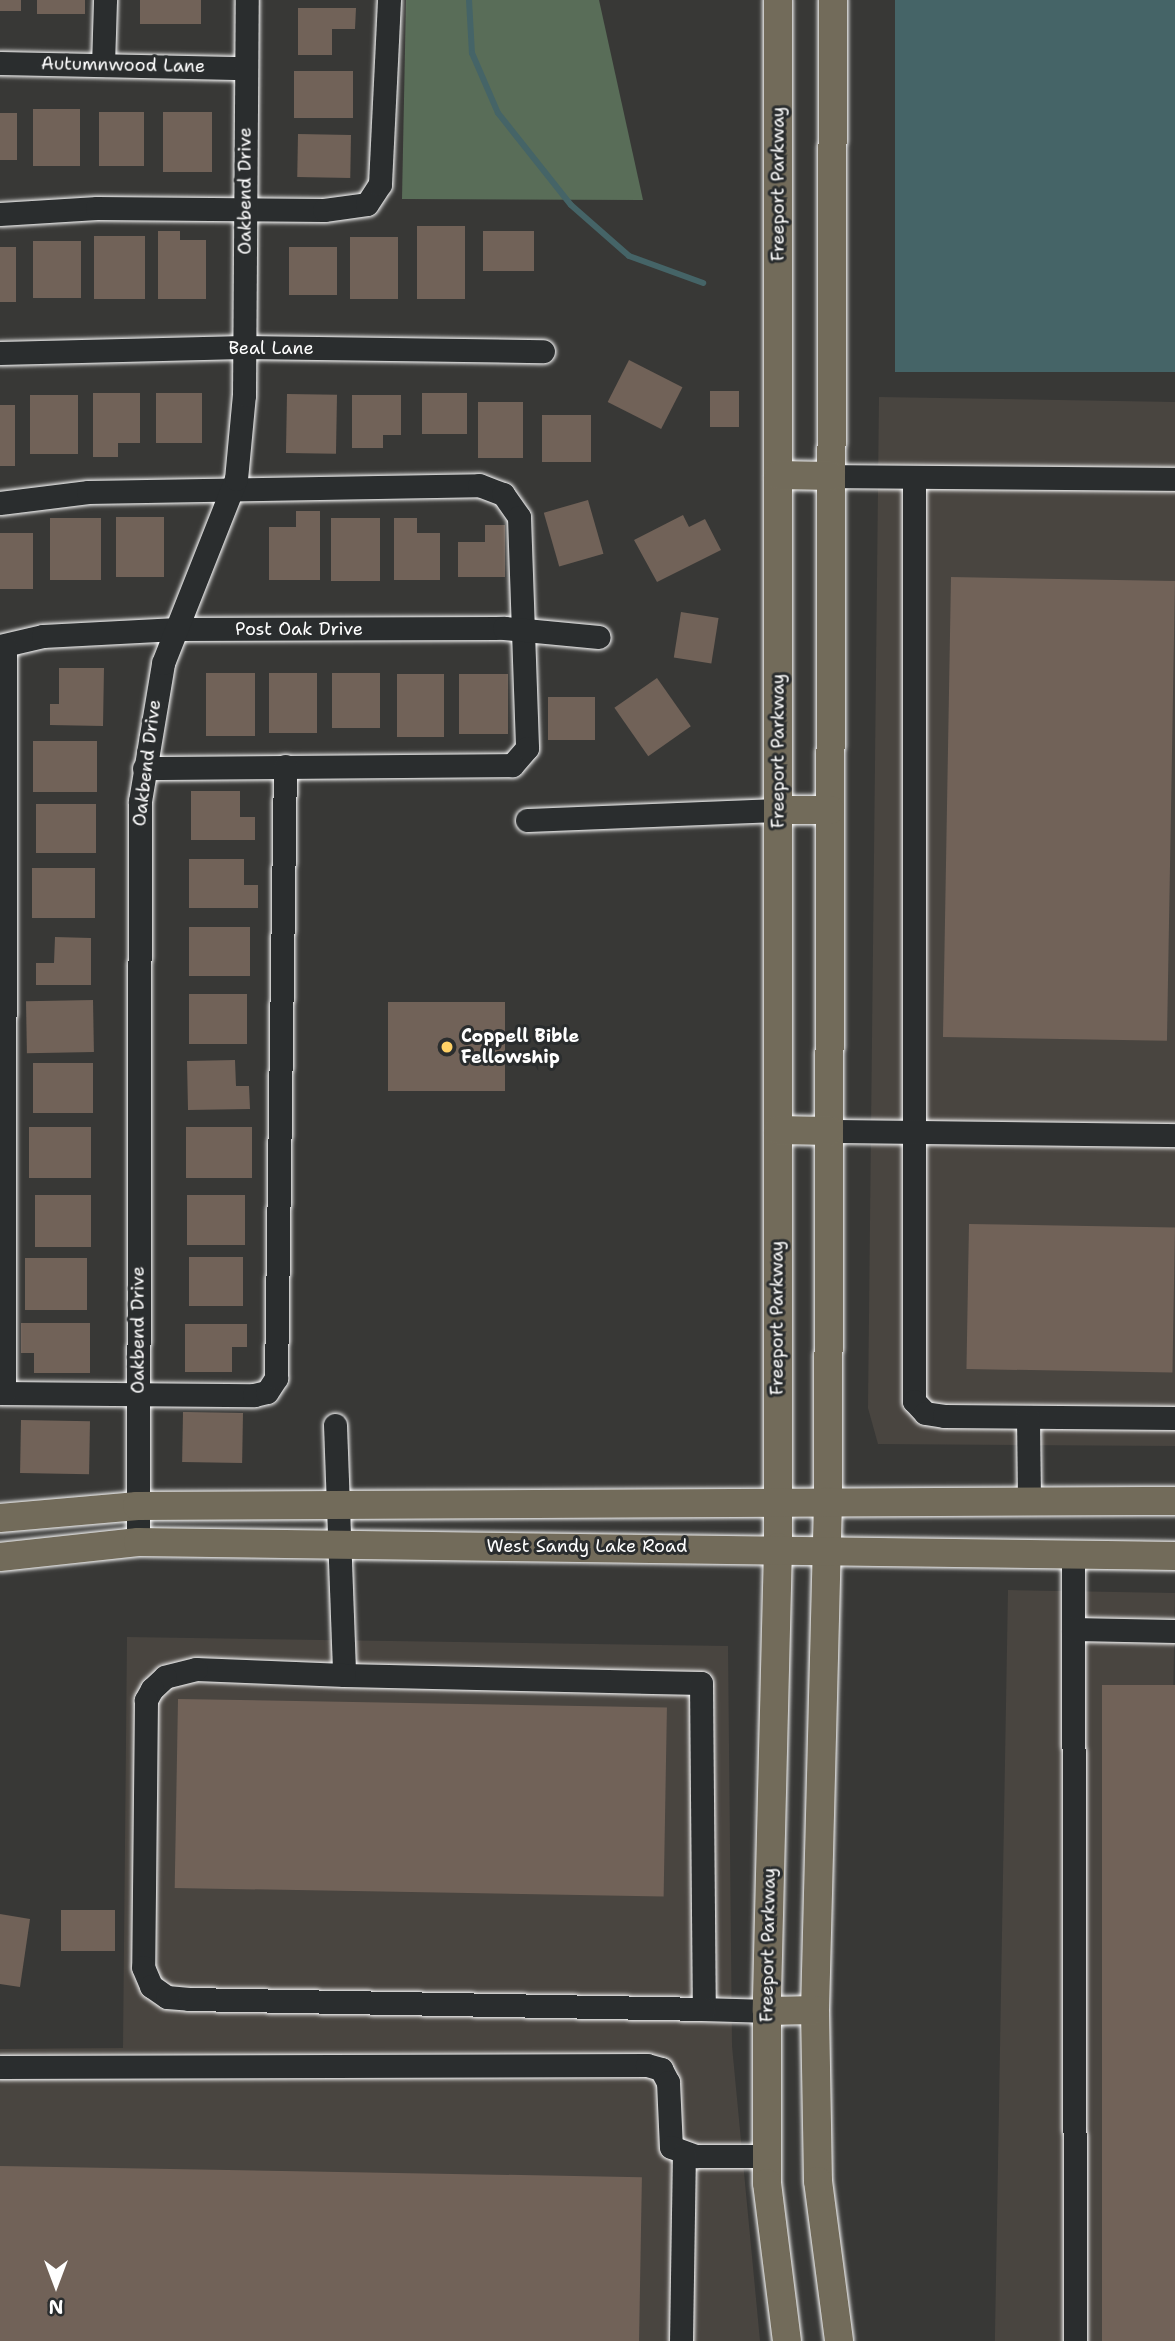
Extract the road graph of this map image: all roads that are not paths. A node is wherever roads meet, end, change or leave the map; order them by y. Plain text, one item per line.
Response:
1 (105, 0) edge
2 (247, 0) edge
3 (388, 0) edge
4 (778, 0) edge
5 (833, 0) edge
6 (0, 63) edge
7 (103, 65) junction
8 (246, 68) junction
9 (245, 210) junction
10 (0, 214) edge
11 (244, 347) junction
12 (543, 351) dead end
13 (0, 353) edge
14 (778, 475) junction
15 (831, 476) junction
16 (914, 477) junction
17 (1175, 479) edge
18 (233, 490) junction
19 (0, 503) edge
20 (177, 629) junction
21 (526, 630) junction
22 (599, 637) dead end
23 (2, 646) edge
24 (285, 766) junction
25 (144, 768) junction
26 (778, 810) junction
27 (830, 810) junction
28 (527, 820) dead end
29 (778, 1130) junction
30 (829, 1131) junction
31 (910, 1133) junction
32 (1175, 1135) edge
33 (2, 1393) edge
34 (137, 1394) junction
35 (1028, 1417) junction
36 (1175, 1418) edge
37 (335, 1424) dead end
38 (828, 1501) junction
39 (1175, 1501) edge
40 (777, 1502) junction
41 (1029, 1502) junction
42 (338, 1503) junction
43 (137, 1506) junction
44 (0, 1518) edge
45 (138, 1542) junction
46 (341, 1544) junction
47 (778, 1547) junction
48 (827, 1548) junction
49 (1073, 1555) junction
50 (1175, 1556) edge
51 (0, 1557) edge
52 (1073, 1629) junction
53 (1175, 1631) edge
54 (344, 1675) junction
55 (704, 2009) junction
56 (814, 2010) junction
57 (766, 2011) junction
58 (0, 2067) edge
59 (684, 2154) junction
60 (767, 2156) junction
61 (681, 2341) edge
62 (787, 2341) edge
63 (839, 2341) edge
64 (1075, 2341) edge

1 - 7 street
2 - 8 street, Oakbend Drive
3 - 9 street
4 - 14 main road, Freeport Parkway
5 - 15 main road
6 - 7 street, Autumnwood Lane
7 - 8 street, Autumnwood Lane
8 - 9 street, Oakbend Drive
9 - 10 street
9 - 11 street, Oakbend Drive
11 - 12 street, Beal Lane
11 - 13 street, Beal Lane
11 - 18 street, Oakbend Drive
14 - 15 main road
14 - 26 main road, Freeport Parkway
15 - 16 street
15 - 27 main road
16 - 17 street
16 - 31 street
18 - 19 street
18 - 20 street, Oakbend Drive
18 - 21 street
20 - 21 street, Post Oak Drive
20 - 23 street, Post Oak Drive
20 - 25 street, Oakbend Drive
21 - 22 street, Post Oak Drive
21 - 24 street
23 - 33 street
24 - 25 street
24 - 34 street
25 - 34 street, Oakbend Drive
26 - 27 main road
26 - 28 street
26 - 29 main road, Freeport Parkway
27 - 30 main road
29 - 30 main road
29 - 40 main road, Freeport Parkway
30 - 31 street
30 - 38 main road
31 - 32 street
31 - 35 street
33 - 34 street
34 - 43 street, Oakbend Drive
35 - 36 street
35 - 41 street
37 - 42 street
38 - 40 main road
38 - 41 main road
38 - 48 main road
39 - 41 main road
40 - 42 main road
40 - 47 main road, Freeport Parkway
42 - 43 main road
42 - 46 street
43 - 44 main road
43 - 45 street, Oakbend Drive
45 - 46 main road, West Sandy Lake Road
45 - 51 main road, West Sandy Lake Road
46 - 47 main road, West Sandy Lake Road
46 - 54 street
47 - 48 main road, West Sandy Lake Road
47 - 57 main road, Freeport Parkway
48 - 49 main road, West Sandy Lake Road
48 - 56 main road
49 - 50 main road, West Sandy Lake Road
49 - 52 street
52 - 53 street
52 - 64 street
54 - 55 street
54 - 55 street
55 - 57 street
56 - 57 main road
56 - 63 main road
57 - 60 main road, Freeport Parkway
58 - 59 street
59 - 60 street
59 - 61 street
60 - 62 main road, Freeport Parkway

